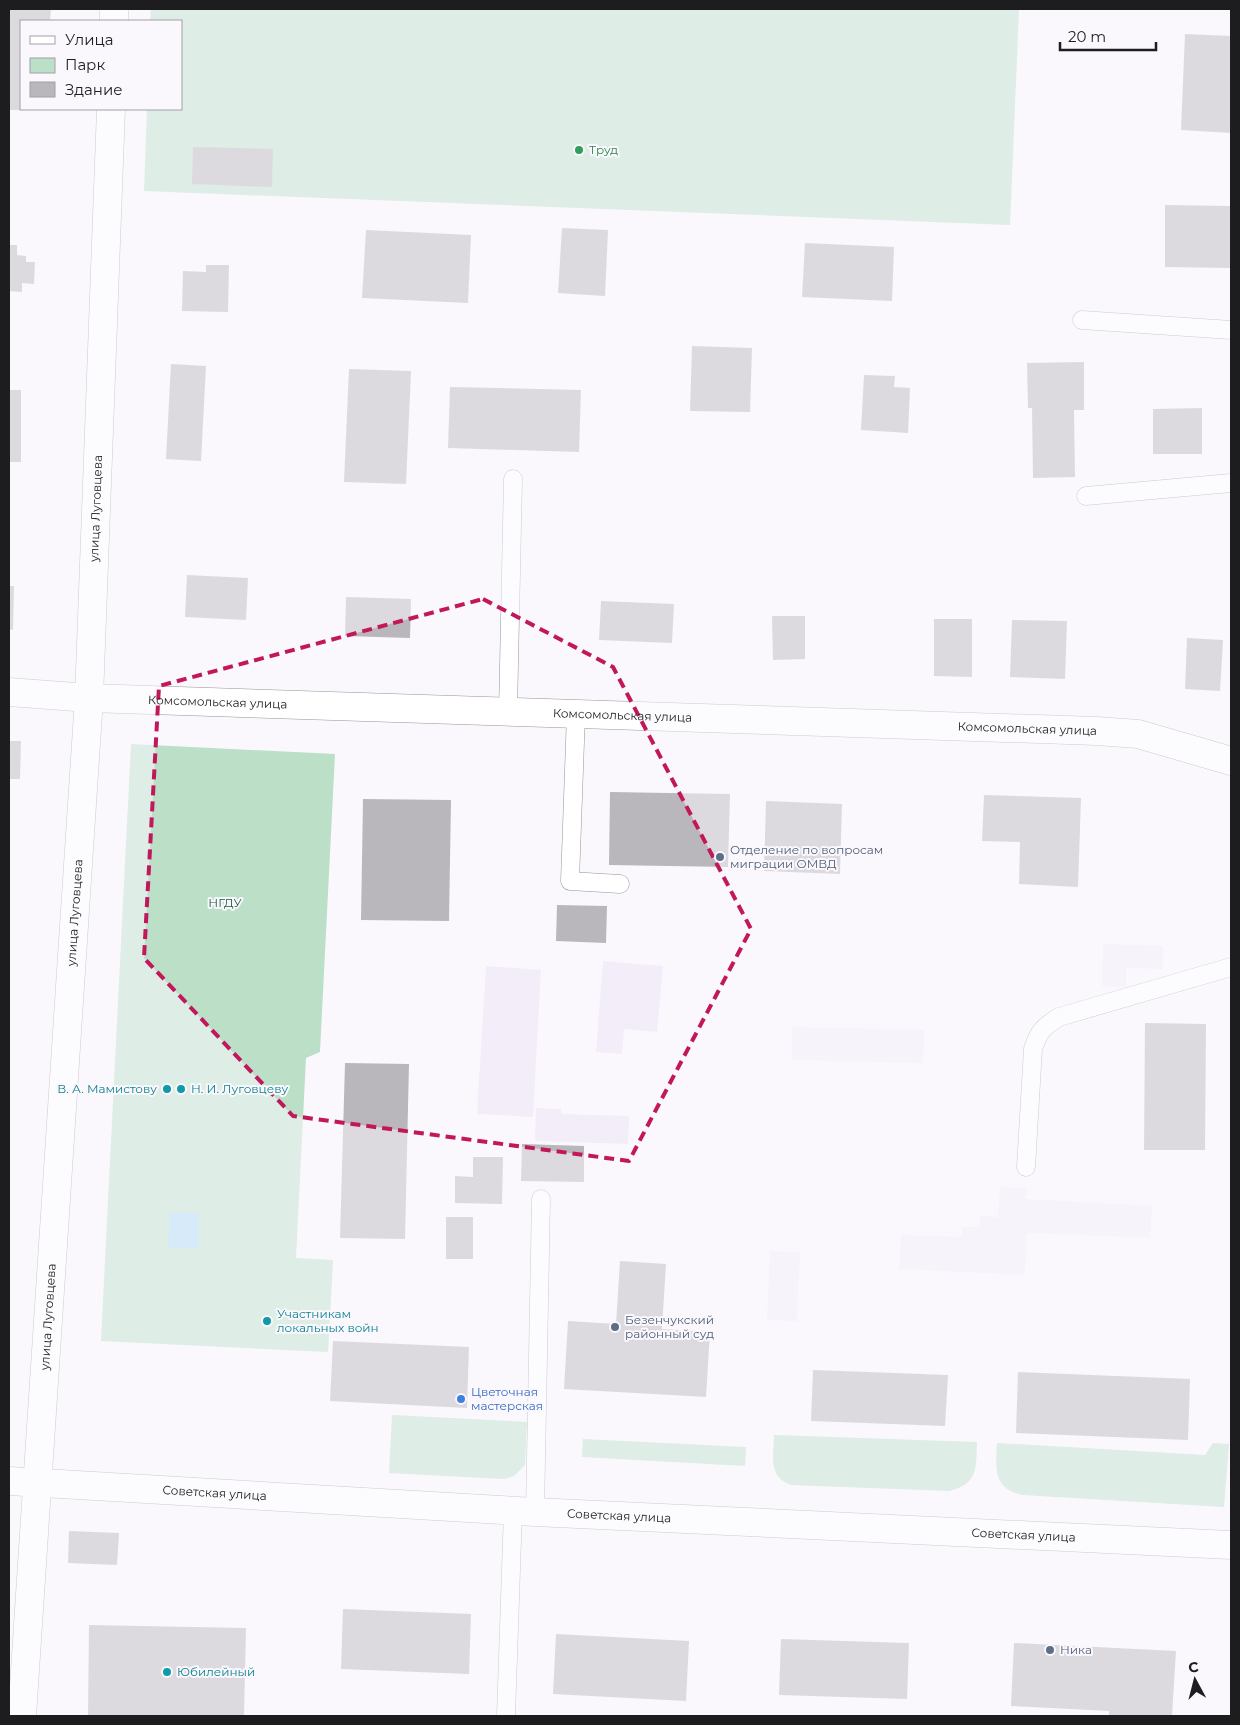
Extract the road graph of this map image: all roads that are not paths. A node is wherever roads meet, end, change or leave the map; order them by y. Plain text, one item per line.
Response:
1 (111, 110) edge
2 (1082, 320) dead end
3 (1231, 330) edge
4 (514, 479) dead end
5 (1231, 484) edge
6 (1086, 496) dead end
7 (9, 692) edge
8 (89, 698) junction
9 (508, 712) junction
10 (576, 714) junction
11 (1231, 761) edge
12 (620, 884) dead end
13 (1231, 967) edge
14 (1026, 1167) dead end
15 (541, 1199) dead end
16 (9, 1481) edge
17 (37, 1482) junction
18 (524, 1512) junction
19 (1231, 1545) edge
20 (22, 1716) edge
21 (506, 1716) edge

1 - 8 street, улица Луговцева
2 - 3 lane
4 - 9 lane
5 - 6 lane
7 - 8 street, Комсомольская улица
8 - 9 street, Комсомольская улица
8 - 17 street, улица Луговцева
9 - 10 street, Комсомольская улица
10 - 11 street, Комсомольская улица
10 - 12 lane
13 - 14 lane
15 - 18 lane
16 - 17 street, Советская улица
17 - 18 street, Советская улица
17 - 20 street, улица Луговцева
18 - 19 street, Советская улица
18 - 21 lane

